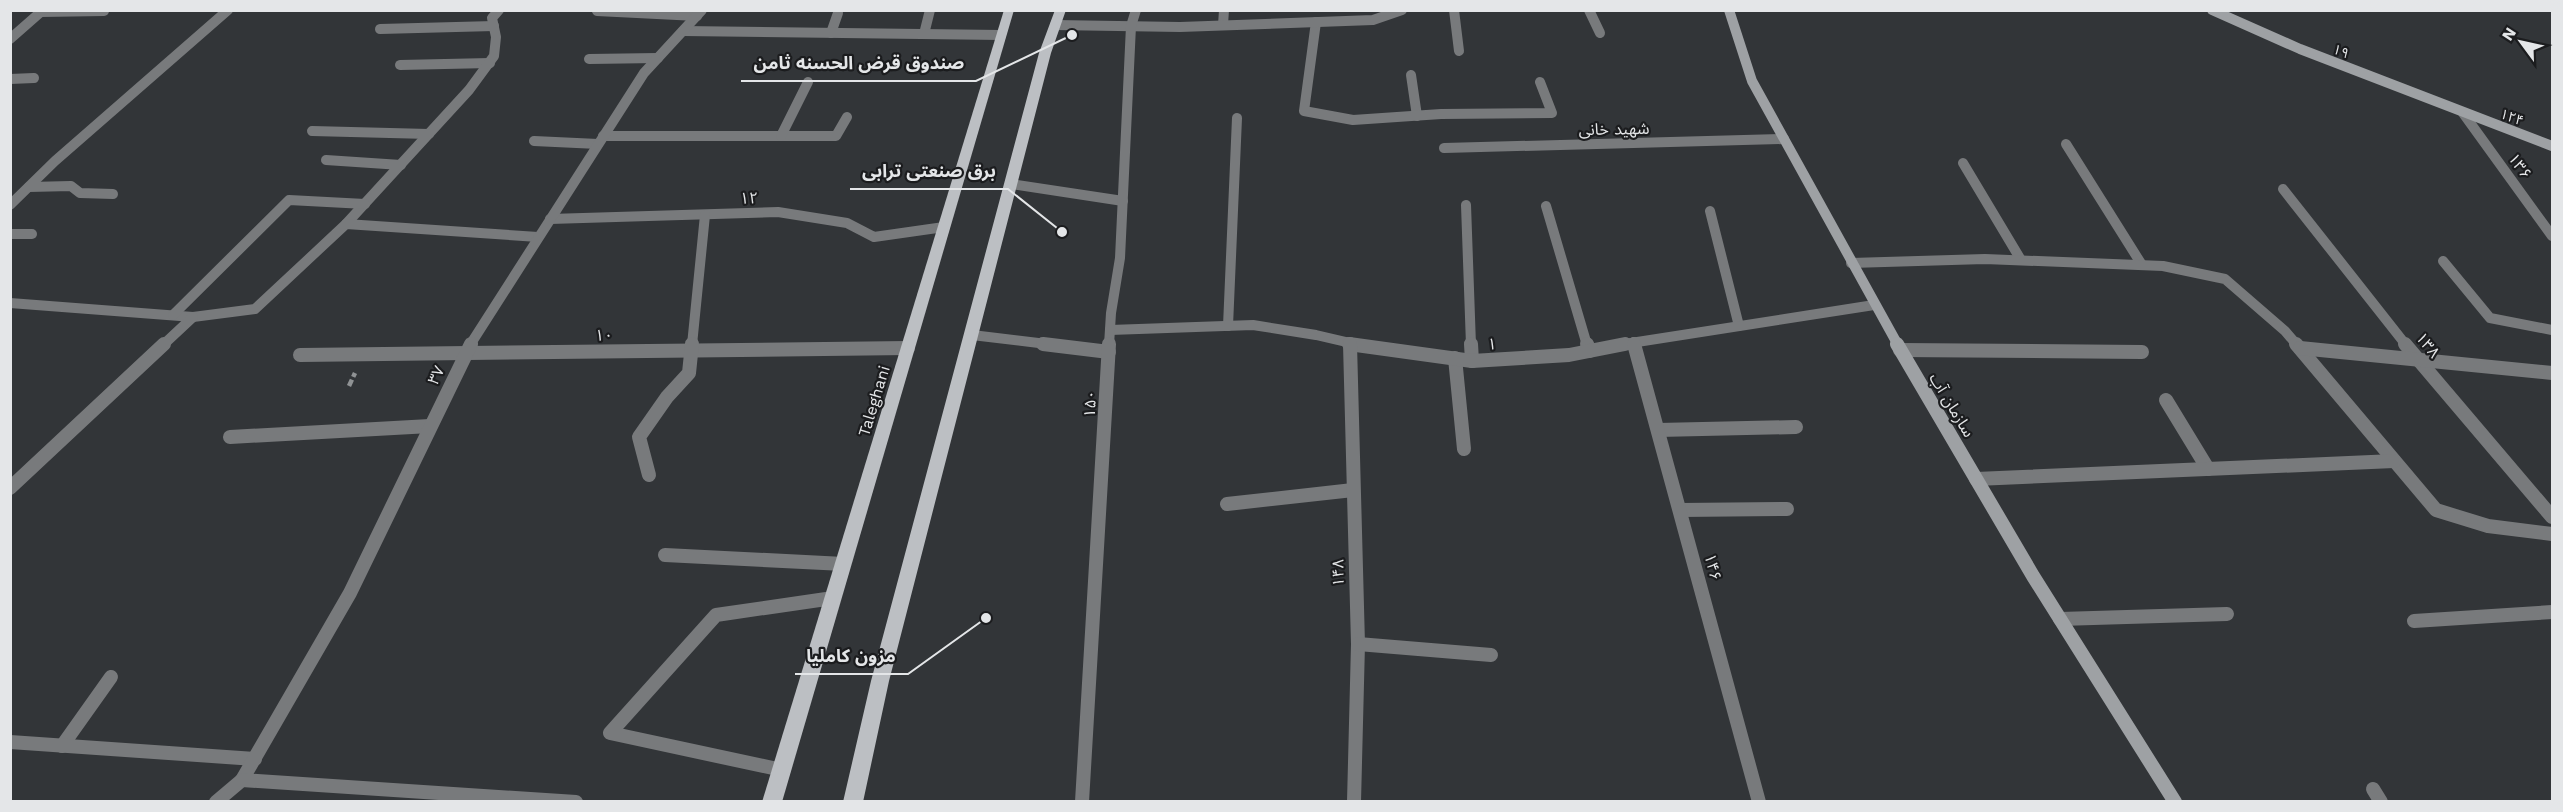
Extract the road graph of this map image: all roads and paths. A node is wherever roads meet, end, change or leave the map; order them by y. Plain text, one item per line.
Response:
1 (228, 10) edge
2 (499, 10) edge
3 (930, 10) edge
4 (1009, 10) edge
5 (1136, 10) edge
6 (1224, 10) edge
7 (1402, 10) edge
8 (1454, 10) edge
9 (1589, 10) edge
10 (1729, 10) edge
11 (2212, 10) edge
12 (42, 11) edge
13 (104, 11) edge
14 (597, 11) edge
15 (700, 13) edge
16 (838, 13) dead end
17 (1389, 13) edge
18 (1058, 18) edge
19 (1316, 22) junction
20 (494, 26) junction
21 (1131, 26) junction
22 (1222, 26) junction
23 (380, 29) dead end
24 (683, 31) junction
25 (831, 33) junction
26 (1600, 33) dead end
27 (924, 34) junction
28 (1002, 35) junction
29 (10, 39) edge
30 (1459, 51) dead end
31 (658, 58) junction
32 (590, 59) dead end
33 (490, 63) junction
34 (400, 65) dead end
35 (1412, 75) dead end
36 (34, 78) dead end
37 (10, 79) edge
38 (808, 82) dead end
39 (1540, 82) dead end
40 (2463, 113) junction
41 (1417, 116) junction
42 (847, 117) dead end
43 (1237, 118) dead end
44 (312, 131) dead end
45 (429, 135) junction
46 (781, 136) junction
47 (1784, 139) junction
48 (600, 140) junction
49 (534, 141) dead end
50 (2066, 144) dead end
51 (2553, 146) edge
52 (1444, 148) dead end
53 (326, 160) dead end
54 (1963, 163) dead end
55 (401, 165) junction
56 (1011, 184) junction
57 (29, 187) junction
58 (2283, 189) dead end
59 (113, 194) dead end
60 (1123, 201) junction
61 (365, 204) junction
62 (10, 205) edge
63 (1466, 205) dead end
64 (1546, 206) dead end
65 (1710, 210) dead end
66 (705, 214) junction
67 (550, 219) junction
68 (346, 224) junction
69 (944, 226) junction
70 (10, 234) edge
71 (32, 234) dead end
72 (2553, 236) edge
73 (538, 237) junction
74 (2021, 260) junction
75 (2443, 261) dead end
76 (1851, 263) junction
77 (2142, 265) junction
78 (10, 303) edge
79 (1874, 305) junction
80 (173, 315) junction
81 (193, 317) junction
82 (1228, 326) junction
83 (1739, 326) junction
84 (1110, 330) junction
85 (2553, 330) edge
86 (972, 335) junction
87 (1634, 342) junction
88 (1350, 344) junction
89 (908, 348) junction
90 (2300, 348) junction
91 (690, 350) junction
92 (1900, 350) junction
93 (1589, 351) junction
94 (1109, 352) junction
95 (2142, 352) dead end
96 (465, 353) junction
97 (300, 355) dead end
98 (1455, 358) junction
99 (2418, 360) junction
100 (1472, 361) junction
101 (2553, 373) edge
102 (2166, 400) dead end
103 (430, 426) junction
104 (1796, 427) dead end
105 (1658, 430) junction
106 (230, 437) dead end
107 (1464, 449) dead end
108 (2394, 461) junction
109 (2208, 469) junction
110 (648, 475) dead end
111 (1976, 479) junction
112 (10, 488) edge
113 (1353, 490) junction
114 (1227, 504) dead end
115 (1787, 509) dead end
116 (1680, 510) junction
117 (2553, 517) edge
118 (2553, 534) edge
119 (666, 555) dead end
120 (843, 564) junction
121 (833, 598) junction
122 (2553, 612) edge
123 (2227, 614) dead end
124 (2060, 619) junction
125 (2414, 621) dead end
126 (1358, 644) junction
127 (1491, 655) dead end
128 (111, 677) dead end
129 (10, 742) edge
130 (62, 746) junction
131 (255, 759) junction
132 (782, 770) junction
133 (242, 780) junction
134 (435, 797) edge
135 (216, 801) edge
136 (576, 801) edge
137 (772, 801) edge
138 (853, 801) edge
139 (1082, 801) edge
140 (1354, 801) edge
141 (1759, 801) edge
142 (2175, 801) edge

1 - 57 street
2 - 20 street
3 - 27 street
4 - 28 main road, Taleghani
5 - 21 street, ۱۵۰
6 - 22 street
7 - 17 street
8 - 30 street
9 - 26 street
10 - 47 street, سازمان آب
11 - 40 street, ۱۹
12 - 13 street
12 - 29 street
14 - 15 street
15 - 24 street, ۳۷
16 - 25 street
17 - 19 street
18 - 21 street
18 - 56 main road
19 - 22 street
19 - 41 street
20 - 23 street
20 - 33 street
21 - 22 street
21 - 60 street, ۱۵۰
24 - 25 street
24 - 31 street, ۳۷
25 - 27 street
27 - 28 street
28 - 69 main road, Taleghani
31 - 32 street
31 - 48 street, ۳۷
33 - 34 street
33 - 45 street
35 - 41 street
36 - 37 street
38 - 46 street
39 - 41 street
40 - 51 street, ۱۲۴
40 - 72 street, ۱۳۶
42 - 46 street
43 - 82 street
44 - 45 street
45 - 55 street
46 - 48 street
47 - 52 street, شهید خانی
47 - 76 street, سازمان آب
48 - 49 street
48 - 67 street, ۳۷
50 - 77 street
53 - 55 street
54 - 74 street
55 - 61 street
56 - 60 street
56 - 86 main road
57 - 59 street
57 - 62 street
58 - 99 street, ۱۳۸
60 - 84 street, ۱۵۰
61 - 68 street
61 - 80 street
63 - 100 street
64 - 93 street
65 - 83 street
66 - 67 street, ۱۲
66 - 69 street, ۱۲
66 - 91 street
67 - 73 street, ۳۷
68 - 73 street
68 - 81 street
69 - 89 main road, Taleghani
70 - 71 street
73 - 96 street, ۳۷
74 - 76 street
74 - 77 street
75 - 85 street
76 - 79 street, سازمان آب
77 - 90 street
78 - 80 street
79 - 83 street, ۱
79 - 92 street, سازمان آب
80 - 81 street
81 - 112 street
82 - 84 street, ۱
82 - 88 street, ۱
83 - 87 street, ۱
84 - 94 street, ۱۵۰
86 - 94 street
86 - 138 main road
87 - 93 street, ۱
87 - 105 street, ۱۴۶
88 - 98 street, ۱
88 - 113 street, ۱۴۸
89 - 91 street, ۱۰
89 - 120 main road, Taleghani
90 - 99 street
90 - 108 street
91 - 96 street, ۱۰
91 - 110 street
92 - 95 street
92 - 111 street, سازمان آب
93 - 100 street, ۱
94 - 139 street, ۱۵۰
96 - 97 street, ۱۰
96 - 103 street, ۳۷
98 - 100 street, ۱
98 - 107 street
99 - 101 street
99 - 117 street, ۱۳۸
102 - 109 street
103 - 106 street
103 - 131 street, ۳۷
104 - 105 street
105 - 116 street, ۱۴۶
108 - 109 street
108 - 118 street
109 - 111 street
111 - 124 street, سازمان آب
113 - 114 street
113 - 126 street, ۱۴۸
115 - 116 street
116 - 141 street, ۱۴۶
119 - 120 street
120 - 121 main road, Taleghani
121 - 132 main road, Taleghani
121 - 132 street
122 - 125 street
123 - 124 street
124 - 142 street, سازمان آب
126 - 127 street
126 - 140 street, ۱۴۸
128 - 130 street
129 - 130 street
130 - 131 street
131 - 133 street, ۳۷
132 - 137 main road, Taleghani
133 - 134 street
133 - 135 street, ۳۷
134 - 136 street

